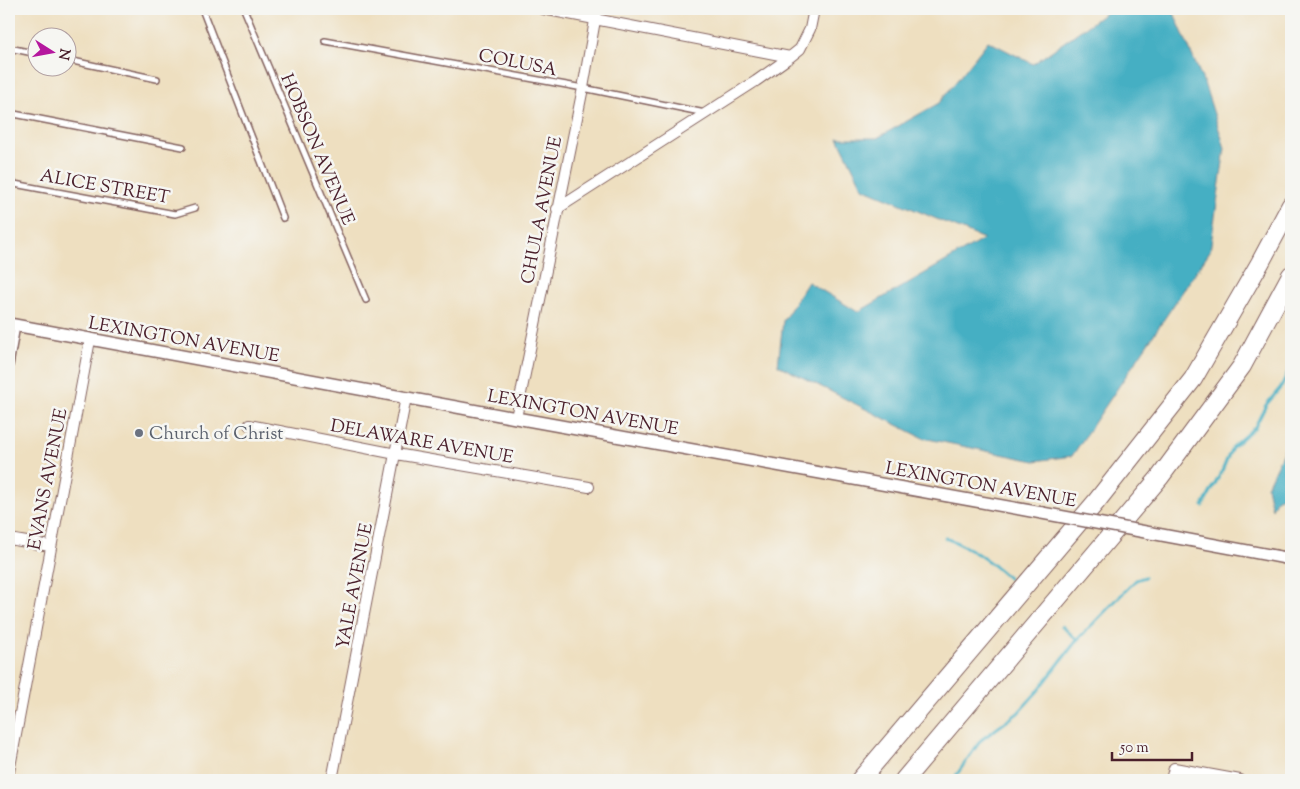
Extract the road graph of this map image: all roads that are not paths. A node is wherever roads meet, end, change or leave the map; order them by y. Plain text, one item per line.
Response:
1 (202, 9) edge
2 (244, 9) edge
3 (543, 9) edge
4 (814, 9) edge
5 (596, 13) edge
6 (325, 40) dead end
7 (9, 48) edge
8 (28, 52) edge
9 (790, 57) junction
10 (78, 62) edge
11 (157, 80) dead end
12 (583, 88) junction
13 (9, 114) edge
14 (706, 114) junction
15 (183, 147) dead end
16 (9, 182) edge
17 (1291, 205) edge
18 (195, 208) dead end
19 (557, 209) junction
20 (283, 218) dead end
21 (1291, 276) edge
22 (366, 300) dead end
23 (13, 325) edge
24 (90, 340) junction
25 (9, 371) edge
26 (406, 397) junction
27 (516, 418) junction
28 (249, 425) dead end
29 (396, 454) junction
30 (589, 487) dead end
31 (9, 539) edge
32 (50, 546) junction
33 (1291, 559) edge
34 (9, 772) edge
35 (332, 780) edge
36 (860, 780) edge
37 (904, 780) edge
38 (1171, 780) edge
39 (1240, 780) edge

1 - 20 lane
2 - 22 lane, HOBSON AVENUE
3 - 5 street
4 - 9 street
5 - 9 street
5 - 12 street, CHULA AVENUE
6 - 12 lane, COLUSA
7 - 8 lane
9 - 14 street
10 - 11 lane
12 - 14 lane, COLUSA
12 - 19 street, CHULA AVENUE
13 - 15 lane
14 - 19 street
16 - 18 lane, ALICE STREET
17 - 36 highway
19 - 27 street, CHULA AVENUE
21 - 37 highway
23 - 24 street, LEXINGTON AVENUE
23 - 25 lane
24 - 26 street, LEXINGTON AVENUE
24 - 32 street, EVANS AVENUE
26 - 27 street, LEXINGTON AVENUE
26 - 29 street, YALE AVENUE
27 - 33 street, LEXINGTON AVENUE, bridge
28 - 29 street, DELAWARE AVENUE
29 - 30 street, DELAWARE AVENUE
29 - 35 street, YALE AVENUE
31 - 32 street
32 - 34 street, EVANS AVENUE
38 - 39 street

